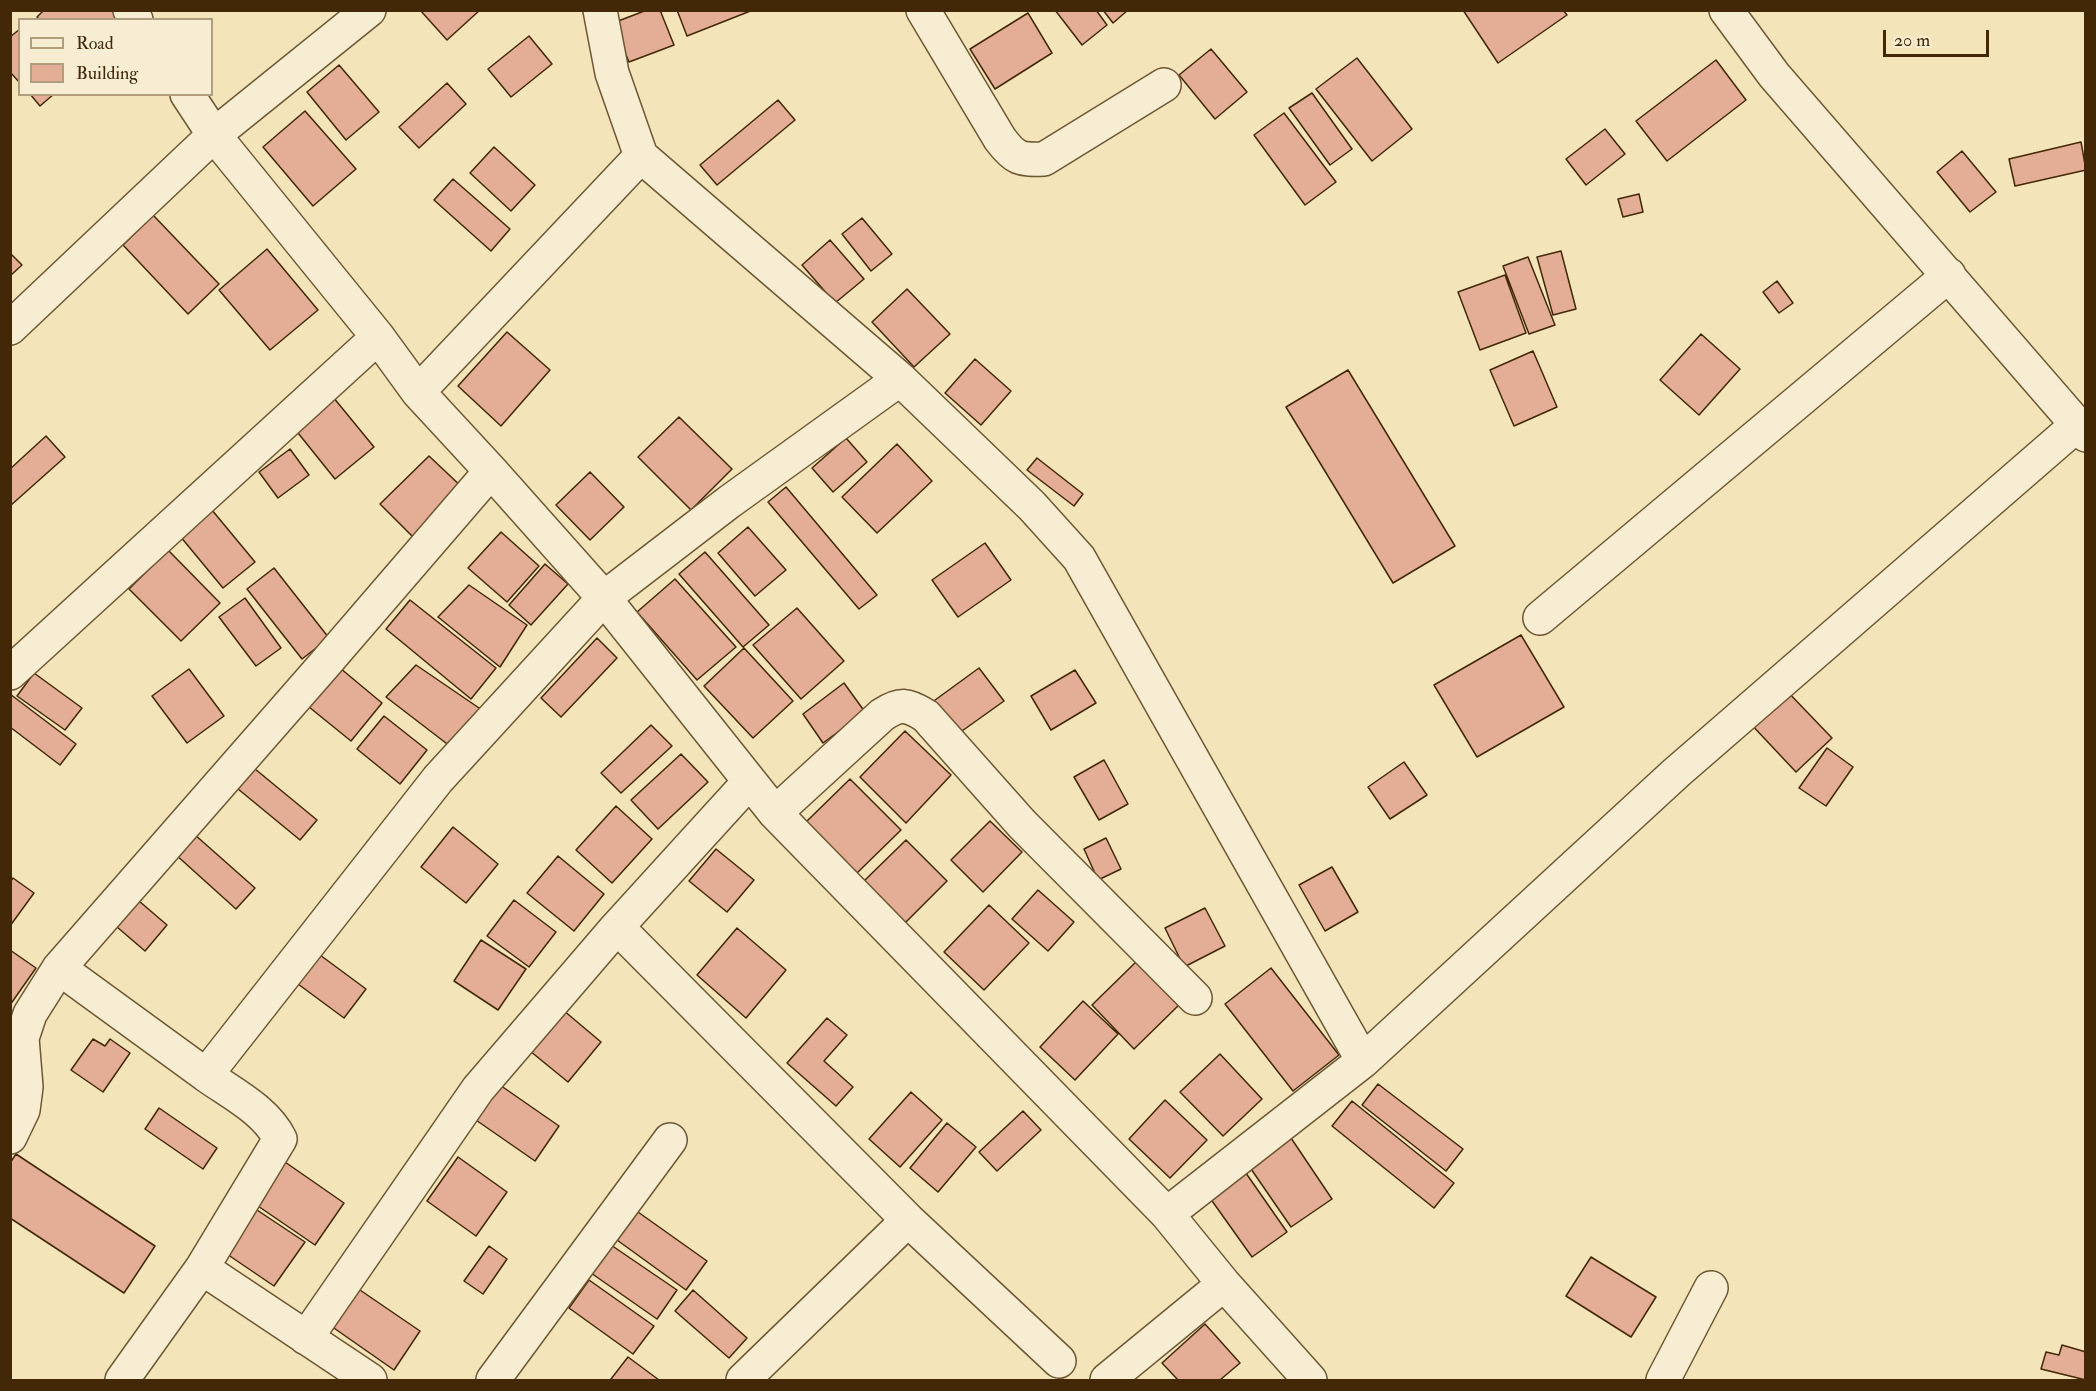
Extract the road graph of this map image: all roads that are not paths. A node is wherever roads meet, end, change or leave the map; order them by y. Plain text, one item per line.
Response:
1 (369, 10) edge
2 (600, 10) edge
3 (923, 10) edge
4 (1726, 10) edge
5 (1164, 85) dead end
6 (188, 96) edge
7 (214, 135) junction
8 (641, 156) junction
9 (1949, 275) junction
10 (10, 328) edge
11 (378, 338) junction
12 (900, 379) junction
13 (418, 392) junction
14 (2081, 430) edge
15 (491, 471) junction
16 (604, 598) junction
17 (1540, 618) dead end
18 (10, 673) edge
19 (749, 782) junction
20 (774, 813) junction
21 (617, 927) junction
22 (59, 968) junction
23 (1195, 998) dead end
24 (1363, 1061) junction
25 (206, 1075) junction
26 (10, 1137) edge
27 (670, 1140) dead end
28 (1167, 1214) junction
29 (908, 1220) junction
30 (202, 1268) junction
31 (1224, 1284) junction
32 (1711, 1288) dead end
33 (306, 1338) junction
34 (1059, 1361) dead end
35 (122, 1380) edge
36 (370, 1380) edge
37 (493, 1380) edge
38 (743, 1380) edge
39 (1107, 1380) edge
40 (1310, 1380) edge
41 (1663, 1380) edge

1 - 7 street
2 - 8 street
3 - 5 street
4 - 9 street
6 - 7 street
7 - 10 street
7 - 11 street
8 - 12 street
8 - 13 street
9 - 14 street
9 - 17 street
11 - 13 street
11 - 18 street
12 - 16 street
12 - 24 street
13 - 15 street
14 - 24 street
15 - 16 street
15 - 22 street
16 - 19 street
16 - 25 street
19 - 20 street
19 - 21 street
20 - 23 street
20 - 28 street
21 - 29 street
21 - 33 street
22 - 25 street
22 - 26 street
24 - 28 street
25 - 30 street
27 - 37 street
28 - 31 street
29 - 34 street
29 - 38 street
30 - 33 street
30 - 35 street
31 - 39 street
31 - 40 street
32 - 41 street
33 - 36 street

